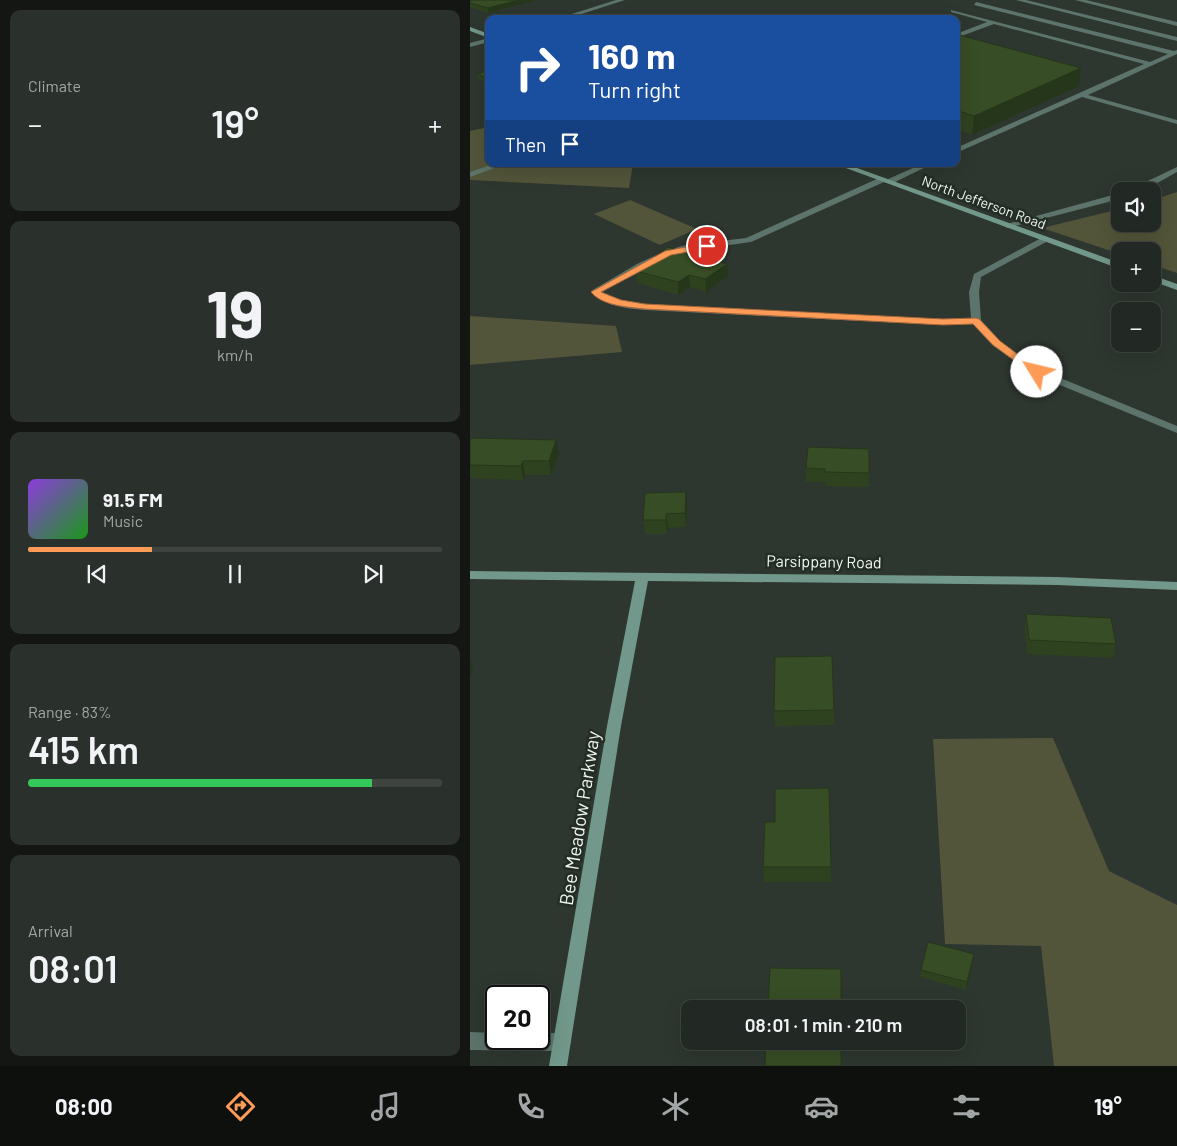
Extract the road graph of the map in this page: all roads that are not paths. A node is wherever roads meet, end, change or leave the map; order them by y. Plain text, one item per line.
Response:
1 (622, 0) edge
2 (1019, 0) edge
3 (1052, 0) edge
4 (1078, 0) edge
5 (976, 4) dead end
6 (1039, 5) junction
7 (953, 11) dead end
8 (1016, 14) junction
9 (572, 15) edge
10 (992, 22) junction
11 (1177, 24) edge
12 (470, 29) edge
13 (960, 34) edge
14 (485, 35) edge
15 (1177, 39) edge
16 (485, 41) edge
17 (470, 45) edge
18 (1176, 52) edge
19 (1150, 64) junction
20 (1081, 95) junction
21 (1177, 122) edge
22 (960, 149) edge
23 (493, 167) edge
24 (847, 167) edge
25 (920, 167) edge
26 (1177, 168) edge
27 (470, 175) edge
28 (885, 181) junction
29 (1154, 182) edge
30 (1111, 198) edge
31 (1007, 225) junction
32 (1044, 239) junction
33 (1111, 263) edge
34 (1161, 281) edge
35 (1177, 287) edge
36 (976, 321) junction
37 (1177, 430) edge
38 (470, 575) edge
39 (642, 577) junction
40 (1177, 586) edge
41 (470, 1042) edge
42 (562, 1042) junction
43 (558, 1066) edge

1 - 9 street
2 - 6 street
3 - 6 street
4 - 11 street
5 - 8 street
6 - 8 street
6 - 15 street
7 - 10 street
8 - 10 street
8 - 18 street
10 - 13 street
10 - 19 street
12 - 14 street
16 - 17 street
18 - 19 street
19 - 20 street
20 - 21 street
20 - 22 street
23 - 27 street
24 - 28 street, North Jefferson Road
25 - 28 street
26 - 29 street
28 - 31 street, North Jefferson Road
28 - 36 street
30 - 31 street
31 - 32 street, North Jefferson Road
32 - 33 street, North Jefferson Road
32 - 36 street
34 - 35 street
36 - 37 street
38 - 39 street, Parsippany Road
39 - 40 street, Parsippany Road
39 - 42 street, Bee Meadow Parkway
41 - 42 street
42 - 43 street, Bee Meadow Parkway

